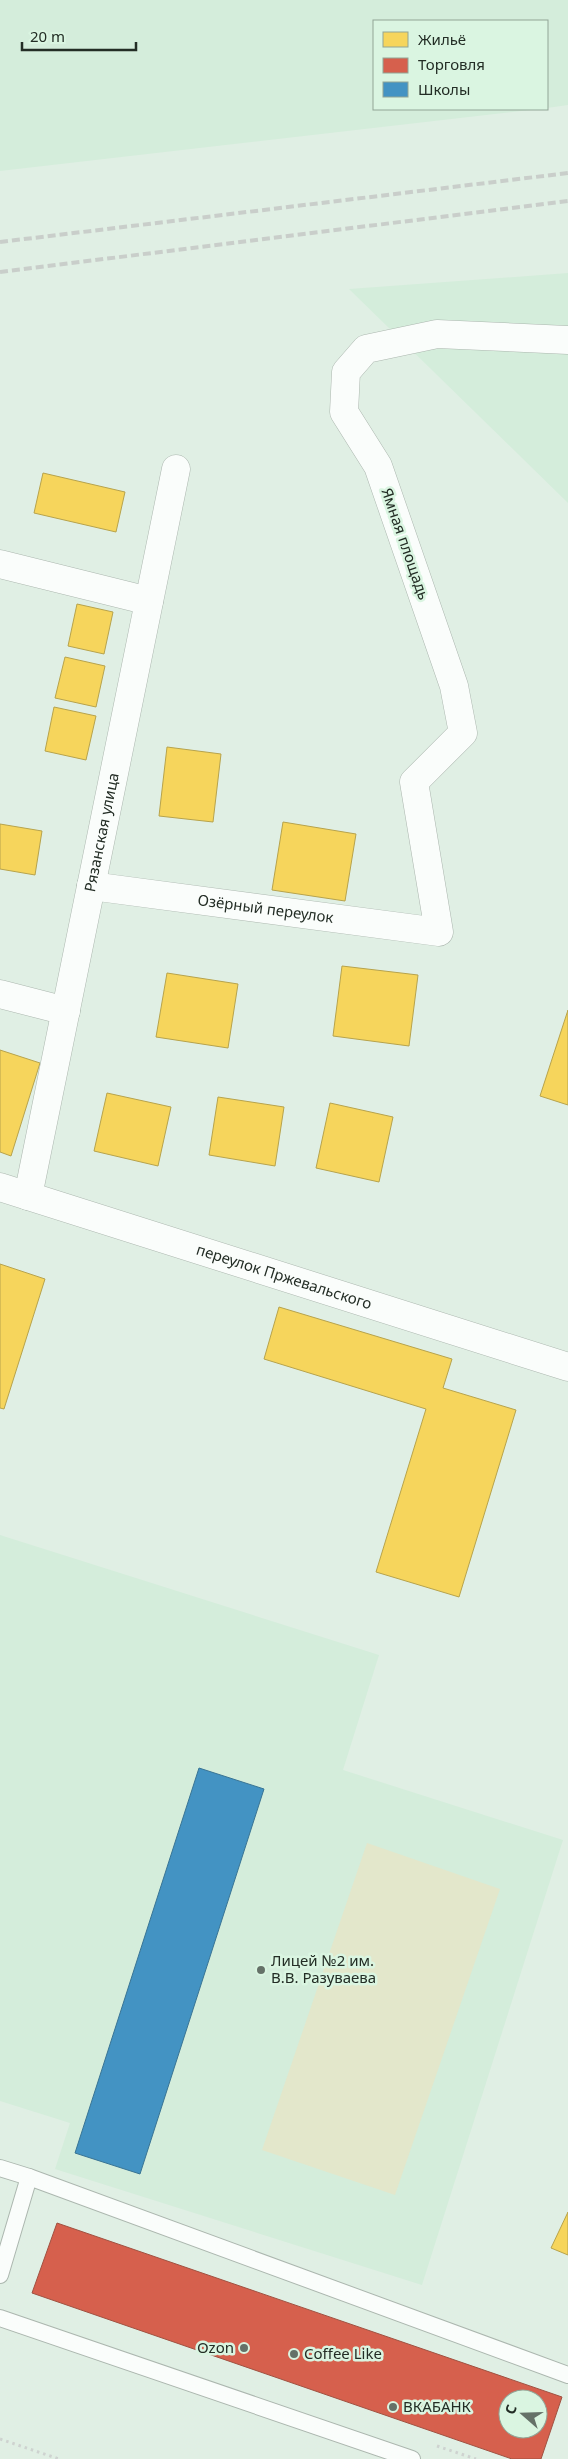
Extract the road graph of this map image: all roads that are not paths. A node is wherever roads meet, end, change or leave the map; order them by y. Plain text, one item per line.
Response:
1 (568, 340) edge
2 (176, 469) dead end
3 (0, 564) edge
4 (149, 601) junction
5 (91, 886) junction
6 (439, 932) joint
7 (0, 994) edge
8 (66, 1011) junction
9 (0, 1187) edge
10 (28, 1196) junction
11 (568, 1367) edge
12 (0, 2168) edge
13 (29, 2177) junction
14 (0, 2275) edge
15 (0, 2318) edge
16 (568, 2375) edge
17 (412, 2459) edge

1 - 6 street, Ямная площадь
2 - 4 street, Рязанская улица
3 - 4 street
4 - 5 street, Рязанская улица
5 - 6 street, Озёрный переулок
5 - 8 street, Рязанская улица
7 - 8 street
8 - 10 street, Рязанская улица
9 - 10 street, переулок Пржевальского
10 - 11 street, переулок Пржевальского
12 - 13 lane
13 - 14 lane
13 - 16 lane
15 - 17 lane

